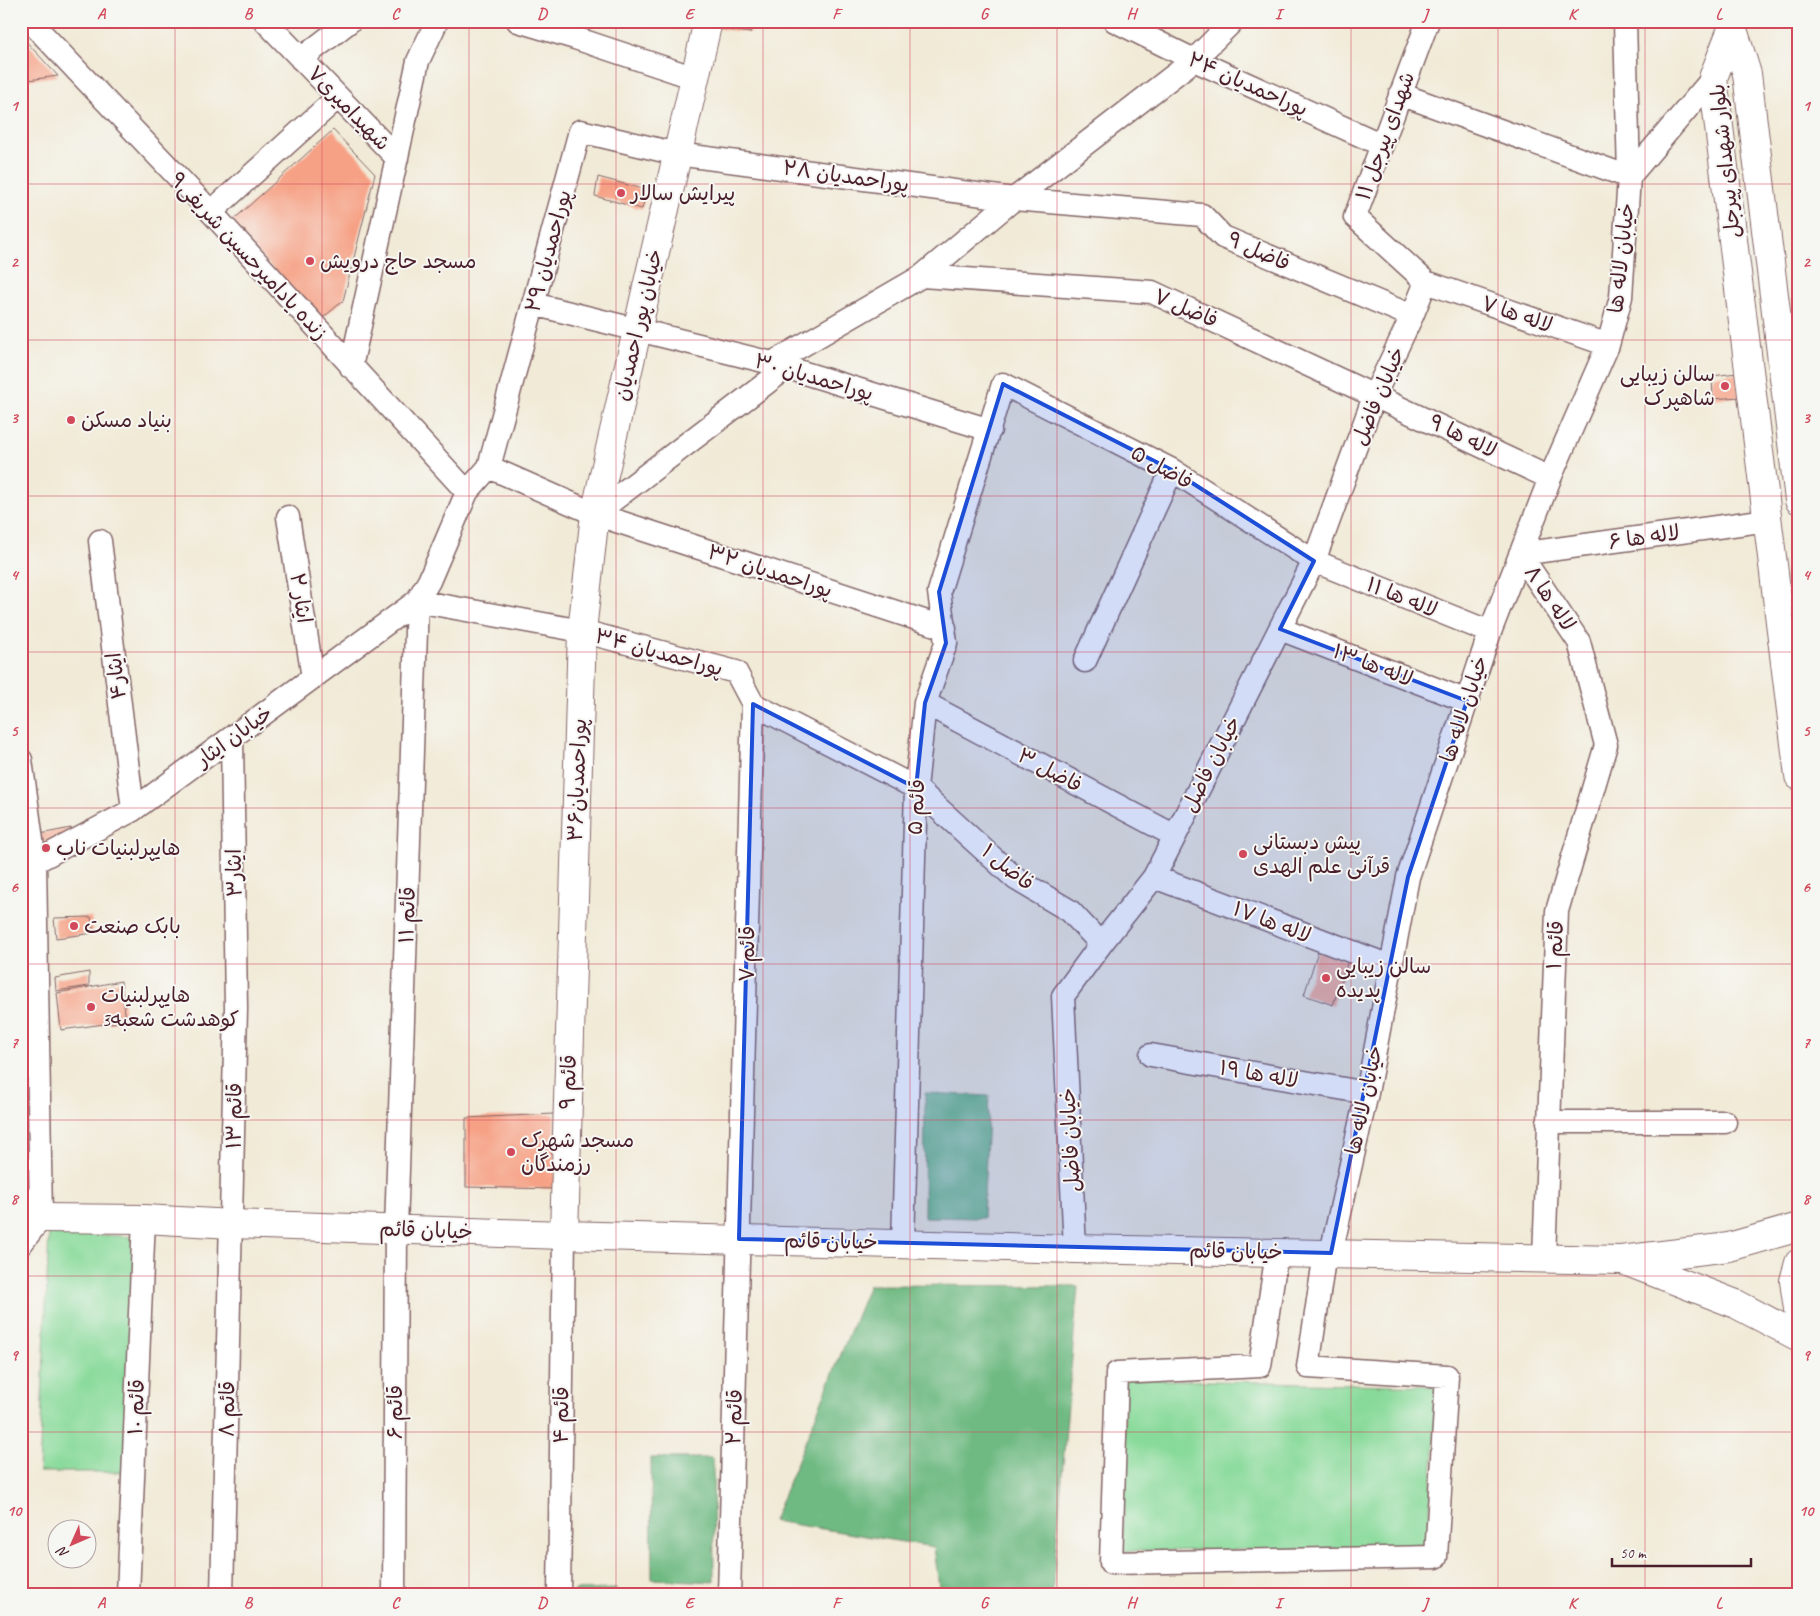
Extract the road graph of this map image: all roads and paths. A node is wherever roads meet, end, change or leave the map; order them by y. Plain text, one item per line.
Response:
1 (265, 21) edge
2 (350, 21) edge
3 (437, 21) edge
4 (518, 21) edge
5 (708, 21) edge
6 (1116, 21) edge
7 (1233, 21) edge
8 (1428, 21) edge
9 (1625, 21) edge
10 (32, 22) edge
11 (1731, 25) edge
12 (301, 59) junction
13 (1194, 60) junction
14 (695, 78) junction
15 (1713, 78) junction
16 (1400, 94) junction
17 (338, 97) junction
18 (1382, 145) junction
19 (677, 154) junction
20 (397, 158) junction
21 (1629, 177) junction
22 (1014, 199) junction
23 (211, 212) junction
24 (922, 276) junction
25 (1426, 282) junction
26 (533, 304) junction
27 (1412, 316) junction
28 (1789, 330) edge
29 (637, 331) junction
30 (1608, 345) junction
31 (779, 366) junction
32 (351, 367) junction
33 (1003, 384) joint
34 (1375, 394) junction
35 (1793, 397) edge
36 (990, 430) junction
37 (489, 467) junction
38 (1172, 470) junction
39 (1550, 478) junction
40 (467, 492) junction
41 (1799, 500) edge
42 (595, 514) junction
43 (288, 518) dead end
44 (1768, 520) junction
45 (100, 541) dead end
46 (1520, 554) junction
47 (1314, 561) junction
48 (417, 601) junction
49 (945, 628) junction
50 (1280, 629) junction
51 (582, 631) junction
52 (1490, 632) junction
53 (1579, 642) joint
54 (1085, 661) dead end
55 (736, 672) joint
56 (313, 678) junction
57 (1793, 685) edge
58 (1467, 702) junction
59 (925, 703) junction
60 (753, 704) junction
61 (1796, 715) edge
62 (232, 738) junction
63 (21, 760) edge
64 (1799, 776) edge
65 (916, 788) junction
66 (132, 810) junction
67 (1175, 836) junction
68 (28, 862) edge
69 (1154, 877) junction
70 (572, 929) joint
71 (1101, 944) junction
72 (1390, 966) junction
73 (236, 1008) joint
74 (1151, 1055) dead end
75 (1367, 1093) junction
76 (1548, 1122) junction
77 (1725, 1122) dead end
78 (21, 1196) edge
79 (41, 1218) junction
80 (144, 1219) junction
81 (232, 1224) junction
82 (1799, 1227) edge
83 (396, 1229) junction
84 (564, 1235) junction
85 (740, 1239) junction
86 (903, 1243) junction
87 (21, 1244) edge
88 (1075, 1249) junction
89 (1277, 1252) junction
90 (1328, 1253) junction
91 (1544, 1258) junction
92 (1621, 1260) junction
93 (1799, 1263) edge
94 (1799, 1316) edge
95 (1799, 1337) edge
96 (128, 1595) edge
97 (222, 1595) edge
98 (394, 1595) edge
99 (558, 1595) edge
100 (729, 1595) edge

1 - 12 street, شهیدامیری۷
2 - 12 street
3 - 20 street
4 - 14 street
5 - 14 street, خیابان پور احمدیان
6 - 13 street, پوراحمدیان ۲۴
7 - 13 street
8 - 16 street, شهدای پیرجل ۱۱
9 - 21 street, خیابان لاله ها
10 - 23 street, زنده یادامیرحسین شریفی۹
11 - 15 street, بلوار شهدای پیرجل
11 - 28 street, بلوار شهدای پیرجل
12 - 17 street, شهیدامیری۷
13 - 18 street, پوراحمدیان ۲۴
13 - 22 street
14 - 19 street, خیابان پور احمدیان
15 - 21 street
15 - 44 street, بلوار شهدای پیرجل
16 - 18 street, شهدای پیرجل ۱۱
16 - 21 street
17 - 20 street, شهیدامیری۷
17 - 23 street
18 - 25 street, شهدای پیرجل ۱۱
19 - 22 street, پوراحمدیان ۲۸
19 - 26 street, پوراحمدیان ۲۹
19 - 29 street, خیابان پور احمدیان
20 - 32 street
21 - 30 street, خیابان لاله ها
22 - 24 street
22 - 27 street, فاضل ۹
23 - 32 street, زنده یادامیرحسین شریفی۹
24 - 31 street
24 - 34 street, فاضل ۷
25 - 27 street, خیابان فاضل
25 - 30 street, لاله ها ۷
26 - 29 street, پوراحمدیان ۳۰
26 - 37 street, پوراحمدیان ۲۹
27 - 34 street, خیابان فاضل
28 - 35 street, بلوار شهدای پیرجل
29 - 31 street, پوراحمدیان ۳۰
29 - 42 street, خیابان پور احمدیان
30 - 39 street, خیابان لاله ها
31 - 36 street, پوراحمدیان ۳۰
31 - 42 street
32 - 40 street, زنده یادامیرحسین شریفی۹
33 - 36 street, قائم ۵
33 - 38 street, فاضل ۵
34 - 39 street, لاله ها ۹
34 - 47 street, خیابان فاضل
35 - 41 street, بلوار شهدای پیرجل
36 - 49 street, قائم ۵
37 - 40 street, خیابان ایثار
37 - 42 street, پوراحمدیان ۳۲
38 - 47 street, فاضل ۵
38 - 54 street
39 - 46 street, خیابان لاله ها
40 - 48 street, خیابان ایثار
42 - 49 street, پوراحمدیان ۳۲
42 - 51 street, خیابان پور احمدیان
43 - 56 street, ایثار ۲
44 - 46 street, لاله ها ۶
44 - 57 street, بلوار شهدای پیرجل
45 - 66 street, ایثار۴
46 - 52 street, خیابان لاله ها
46 - 53 street, لاله ها ۸
47 - 50 street, خیابان فاضل
47 - 52 street, لاله ها ۱۱
48 - 51 street, پوراحمدیان ۳۴
48 - 56 street, خیابان ایثار
48 - 83 street, قائم ۱۱
49 - 59 street, قائم ۵
50 - 58 street, لاله ها ۱۳
50 - 67 street, خیابان فاضل
51 - 55 street, پوراحمدیان ۳۴
51 - 70 street, پوراحمدیان۳۶
52 - 58 street, خیابان لاله ها
53 - 76 street, قائم ۱
55 - 60 street, قائم ۷
56 - 62 street, خیابان ایثار
57 - 61 street, بلوار شهدای پیرجل
58 - 72 street, خیابان لاله ها
59 - 65 street, قائم ۵
59 - 67 street, فاضل ۳
60 - 65 street, فاضل ۱
60 - 85 street, قائم ۷
61 - 64 street, بلوار شهدای پیرجل
62 - 66 street, خیابان ایثار
62 - 73 street, ایثار۳
63 - 68 street
65 - 71 street, فاضل ۱
65 - 86 street, قائم ۵
66 - 68 street, خیابان ایثار
67 - 69 street, خیابان فاضل
68 - 79 street
69 - 71 street, خیابان فاضل
69 - 72 street, لاله ها ۱۷
70 - 84 street, قائم ۹
71 - 88 street, خیابان فاضل
72 - 75 street, خیابان لاله ها
73 - 81 street, قائم ۱۳
74 - 75 street, لاله ها ۱۹
75 - 90 street, خیابان لاله ها
76 - 77 street
76 - 91 street, قائم ۱
78 - 79 street
79 - 80 street, خیابان قائم
79 - 87 street
80 - 81 street, خیابان قائم
80 - 96 street, قائم ۱۰
81 - 83 street, خیابان قائم
81 - 97 street, قائم ۸
82 - 92 street
83 - 84 street, خیابان قائم
83 - 98 street, قائم ۶
84 - 85 street, خیابان قائم
84 - 99 street, قائم ۴
85 - 86 street, خیابان قائم
85 - 100 street, قائم ۲
86 - 88 street, خیابان قائم
88 - 89 street, خیابان قائم
89 - 90 street, خیابان قائم
89 - 90 street, خیابان لاله ها
90 - 91 street, خیابان قائم
91 - 92 street, خیابان قائم
92 - 95 street
93 - 94 street

